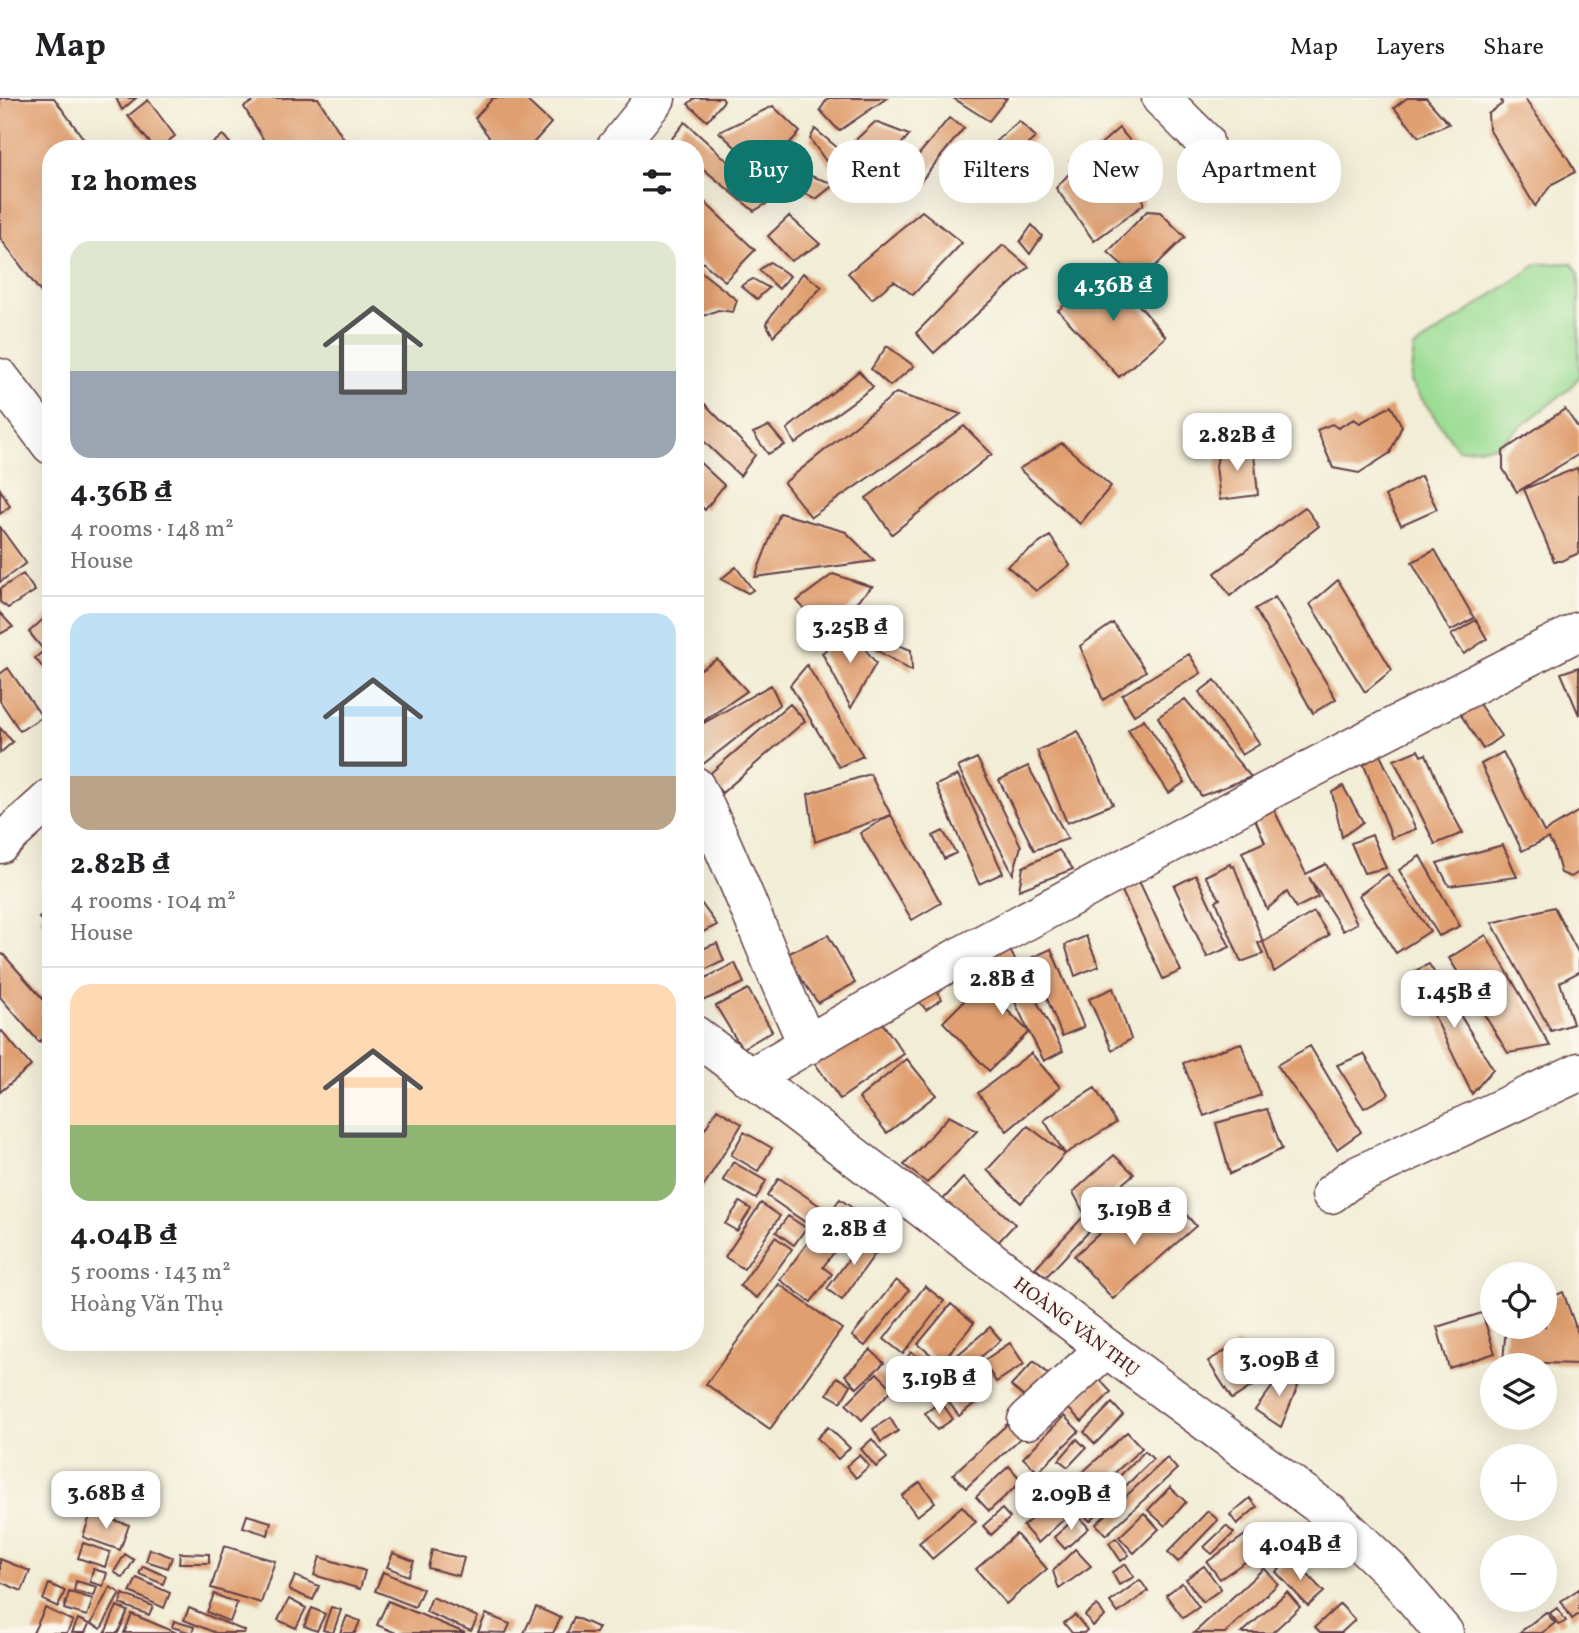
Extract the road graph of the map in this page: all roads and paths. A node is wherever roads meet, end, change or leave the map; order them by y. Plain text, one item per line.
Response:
1 (656, 98) edge
2 (1161, 98) edge
3 (622, 140) edge
4 (1203, 140) edge
5 (0, 378) edge
6 (42, 433) edge
7 (1579, 631) edge
8 (704, 804) edge
9 (42, 809) edge
10 (0, 844) edge
11 (704, 1042) edge
12 (808, 1045) junction
13 (1579, 1072) edge
14 (749, 1078) junction
15 (1331, 1194) dead end
16 (1106, 1348) junction
17 (1027, 1420) dead end
18 (1444, 1633) edge

1 - 3 street
2 - 4 street
5 - 6 street
7 - 12 street
8 - 12 street
9 - 10 street
11 - 14 street, HOÀNG VĂN THỤ
12 - 14 street
13 - 15 street
14 - 16 street, HOÀNG VĂN THỤ
16 - 17 street
16 - 18 street, HOÀNG VĂN THỤ

